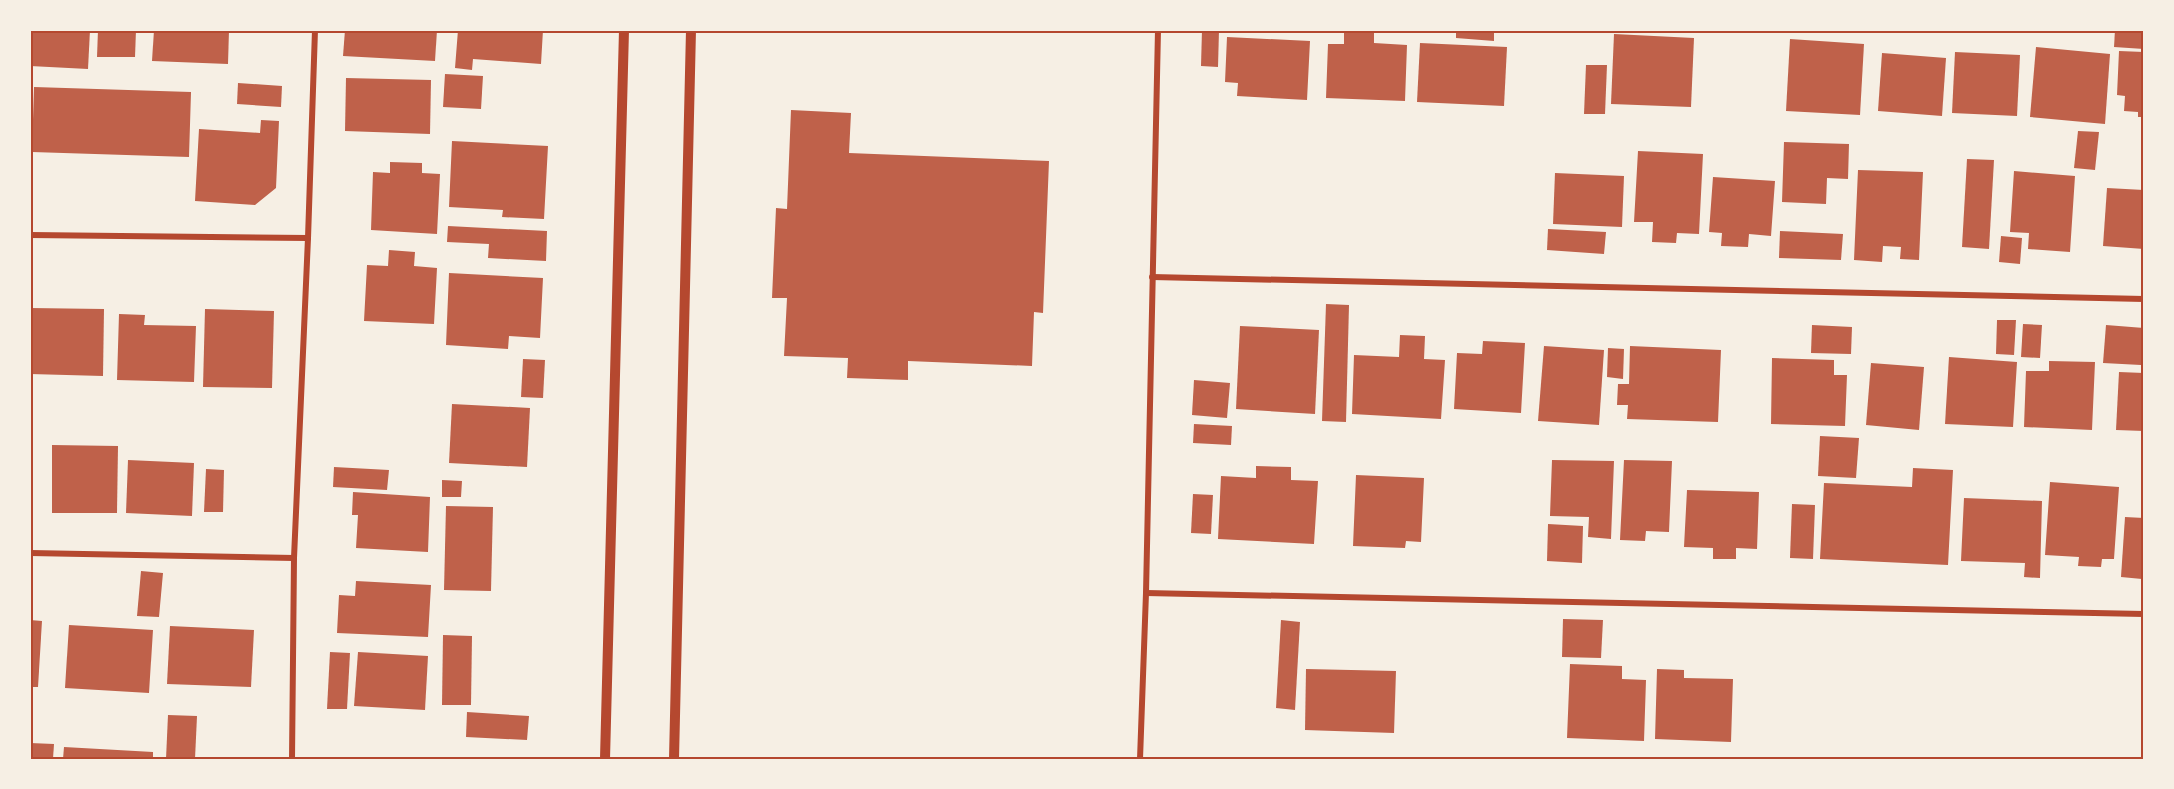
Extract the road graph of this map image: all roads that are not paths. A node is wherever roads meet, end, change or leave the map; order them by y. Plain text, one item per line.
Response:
1 (315, 30) edge
2 (624, 30) edge
3 (691, 30) edge
4 (1158, 30) edge
5 (30, 235) edge
6 (308, 238) junction
7 (1152, 277) junction
8 (2144, 299) edge
9 (30, 553) edge
10 (294, 558) junction
11 (1146, 593) junction
12 (2144, 614) edge
13 (292, 759) edge
14 (605, 759) edge
15 (674, 759) edge
16 (1140, 759) edge

1 - 6 street
2 - 14 street
3 - 15 street
4 - 7 street
5 - 6 street
6 - 10 street
7 - 8 street
7 - 11 street
9 - 10 street
10 - 13 street
11 - 12 street
11 - 16 street

